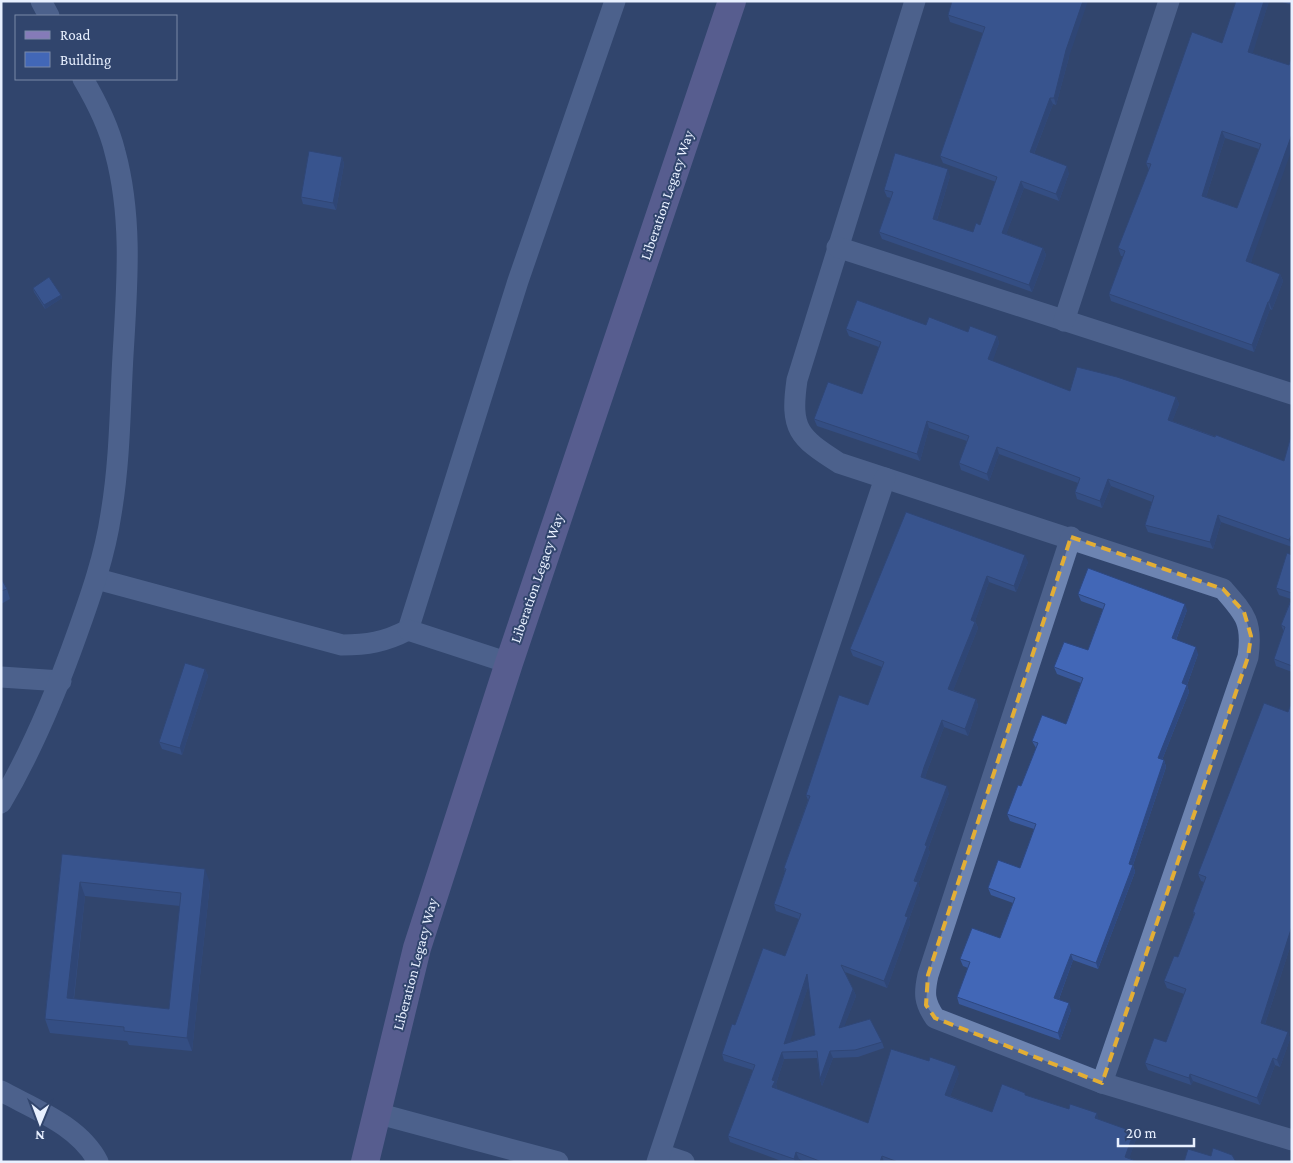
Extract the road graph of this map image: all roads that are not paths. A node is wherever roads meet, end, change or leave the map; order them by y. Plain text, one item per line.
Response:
1 (41, 1) edge
2 (615, 1) edge
3 (732, 1) edge
4 (915, 1) edge
5 (1169, 1) edge
6 (48, 15) edge
7 (84, 80) edge
8 (837, 247) junction
9 (1064, 321) junction
10 (1290, 388) edge
11 (885, 478) junction
12 (1071, 537) junction
13 (97, 579) junction
14 (408, 630) junction
15 (509, 663) junction
16 (1, 677) edge
17 (61, 680) junction
18 (1, 803) edge
19 (1102, 1083) junction
20 (1, 1091) edge
21 (376, 1113) junction
22 (1292, 1140) edge
23 (658, 1158) edge
24 (98, 1162) edge
25 (365, 1162) edge
26 (558, 1162) edge
27 (684, 1162) edge

1 - 6 street
2 - 14 street
3 - 15 main road, Liberation Legacy Way
4 - 8 street
5 - 9 street
7 - 13 street
8 - 9 street
8 - 11 street
9 - 10 street
11 - 12 street
11 - 23 street
12 - 19 street
12 - 19 street
13 - 14 street
13 - 17 street
14 - 15 street
15 - 21 main road, Liberation Legacy Way
16 - 17 street
17 - 18 street
19 - 22 street
20 - 24 street
21 - 25 main road, Liberation Legacy Way
21 - 26 street
23 - 27 street

